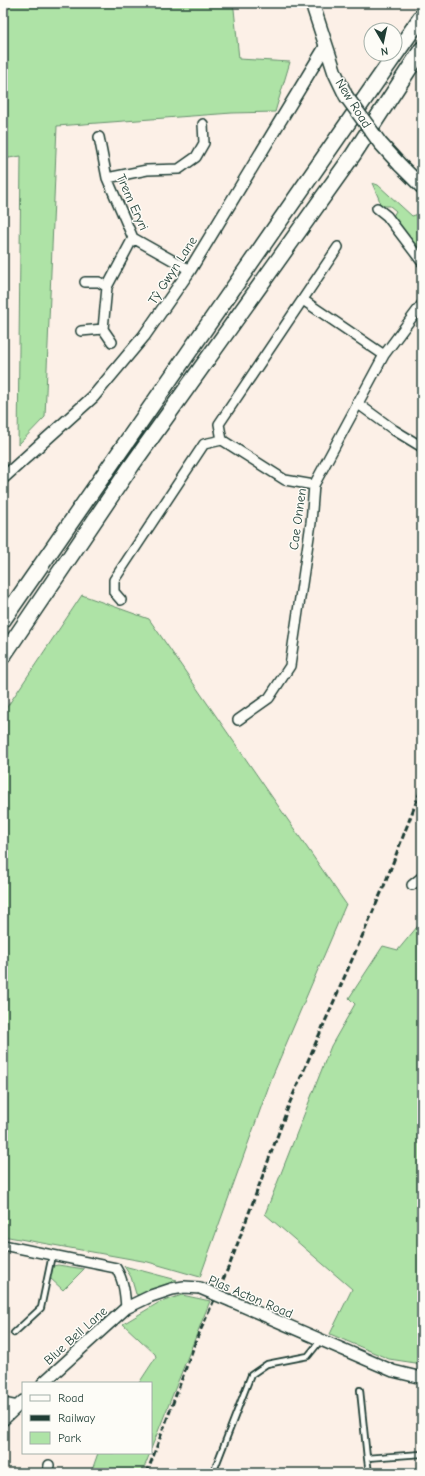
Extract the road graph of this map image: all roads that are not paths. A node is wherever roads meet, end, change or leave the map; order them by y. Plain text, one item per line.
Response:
1 (312, 3) edge
2 (422, 16) edge
3 (325, 47) junction
4 (422, 48) edge
5 (203, 124) dead end
6 (99, 137) dead end
7 (107, 178) junction
8 (422, 187) edge
9 (377, 208) dead end
10 (133, 238) junction
11 (338, 247) dead end
12 (422, 262) edge
13 (190, 270) junction
14 (85, 282) dead end
15 (107, 286) junction
16 (303, 300) junction
17 (422, 304) edge
18 (103, 329) junction
19 (81, 331) dead end
20 (112, 342) dead end
21 (384, 355) junction
22 (356, 403) junction
23 (222, 440) junction
24 (422, 447) edge
25 (3, 478) edge
26 (314, 485) junction
27 (121, 600) dead end
28 (3, 620) edge
29 (3, 656) edge
30 (238, 720) dead end
31 (422, 877) edge
32 (412, 885) dead end
33 (3, 1245) edge
34 (52, 1255) junction
35 (126, 1308) junction
36 (14, 1333) dead end
37 (320, 1340) junction
38 (422, 1378) edge
39 (44, 1382) edge
40 (360, 1390) dead end
41 (3, 1403) edge
42 (21, 1404) edge
43 (3, 1420) edge
44 (422, 1454) edge
45 (367, 1458) junction
46 (213, 1473) edge
47 (369, 1473) edge

1 - 3 main road, New Road
2 - 28 highway
3 - 8 main road, New Road, bridge
3 - 13 street, Tŷ Gwyn Lane
4 - 29 highway
5 - 7 street
6 - 7 street, Trem Eryri
7 - 10 street, Trem Eryri
9 - 12 street
10 - 13 street, Trem Eryri
10 - 15 street
11 - 16 street
13 - 25 street, Tŷ Gwyn Lane
14 - 15 street
15 - 18 street
16 - 21 street
16 - 23 street
17 - 21 street, Cae Onnen
18 - 19 street
18 - 20 street
21 - 22 street, Cae Onnen
22 - 24 street
22 - 26 street, Cae Onnen
23 - 26 street
23 - 27 street
26 - 30 street, Cae Onnen
31 - 32 street
33 - 34 street
34 - 35 street
34 - 36 lane
35 - 37 street, Plas Acton Road, bridge
35 - 39 street, Blue Bell Lane
37 - 38 street, Plas Acton Road
37 - 46 lane
40 - 45 lane
41 - 42 street
42 - 43 street
44 - 45 lane
45 - 47 lane

